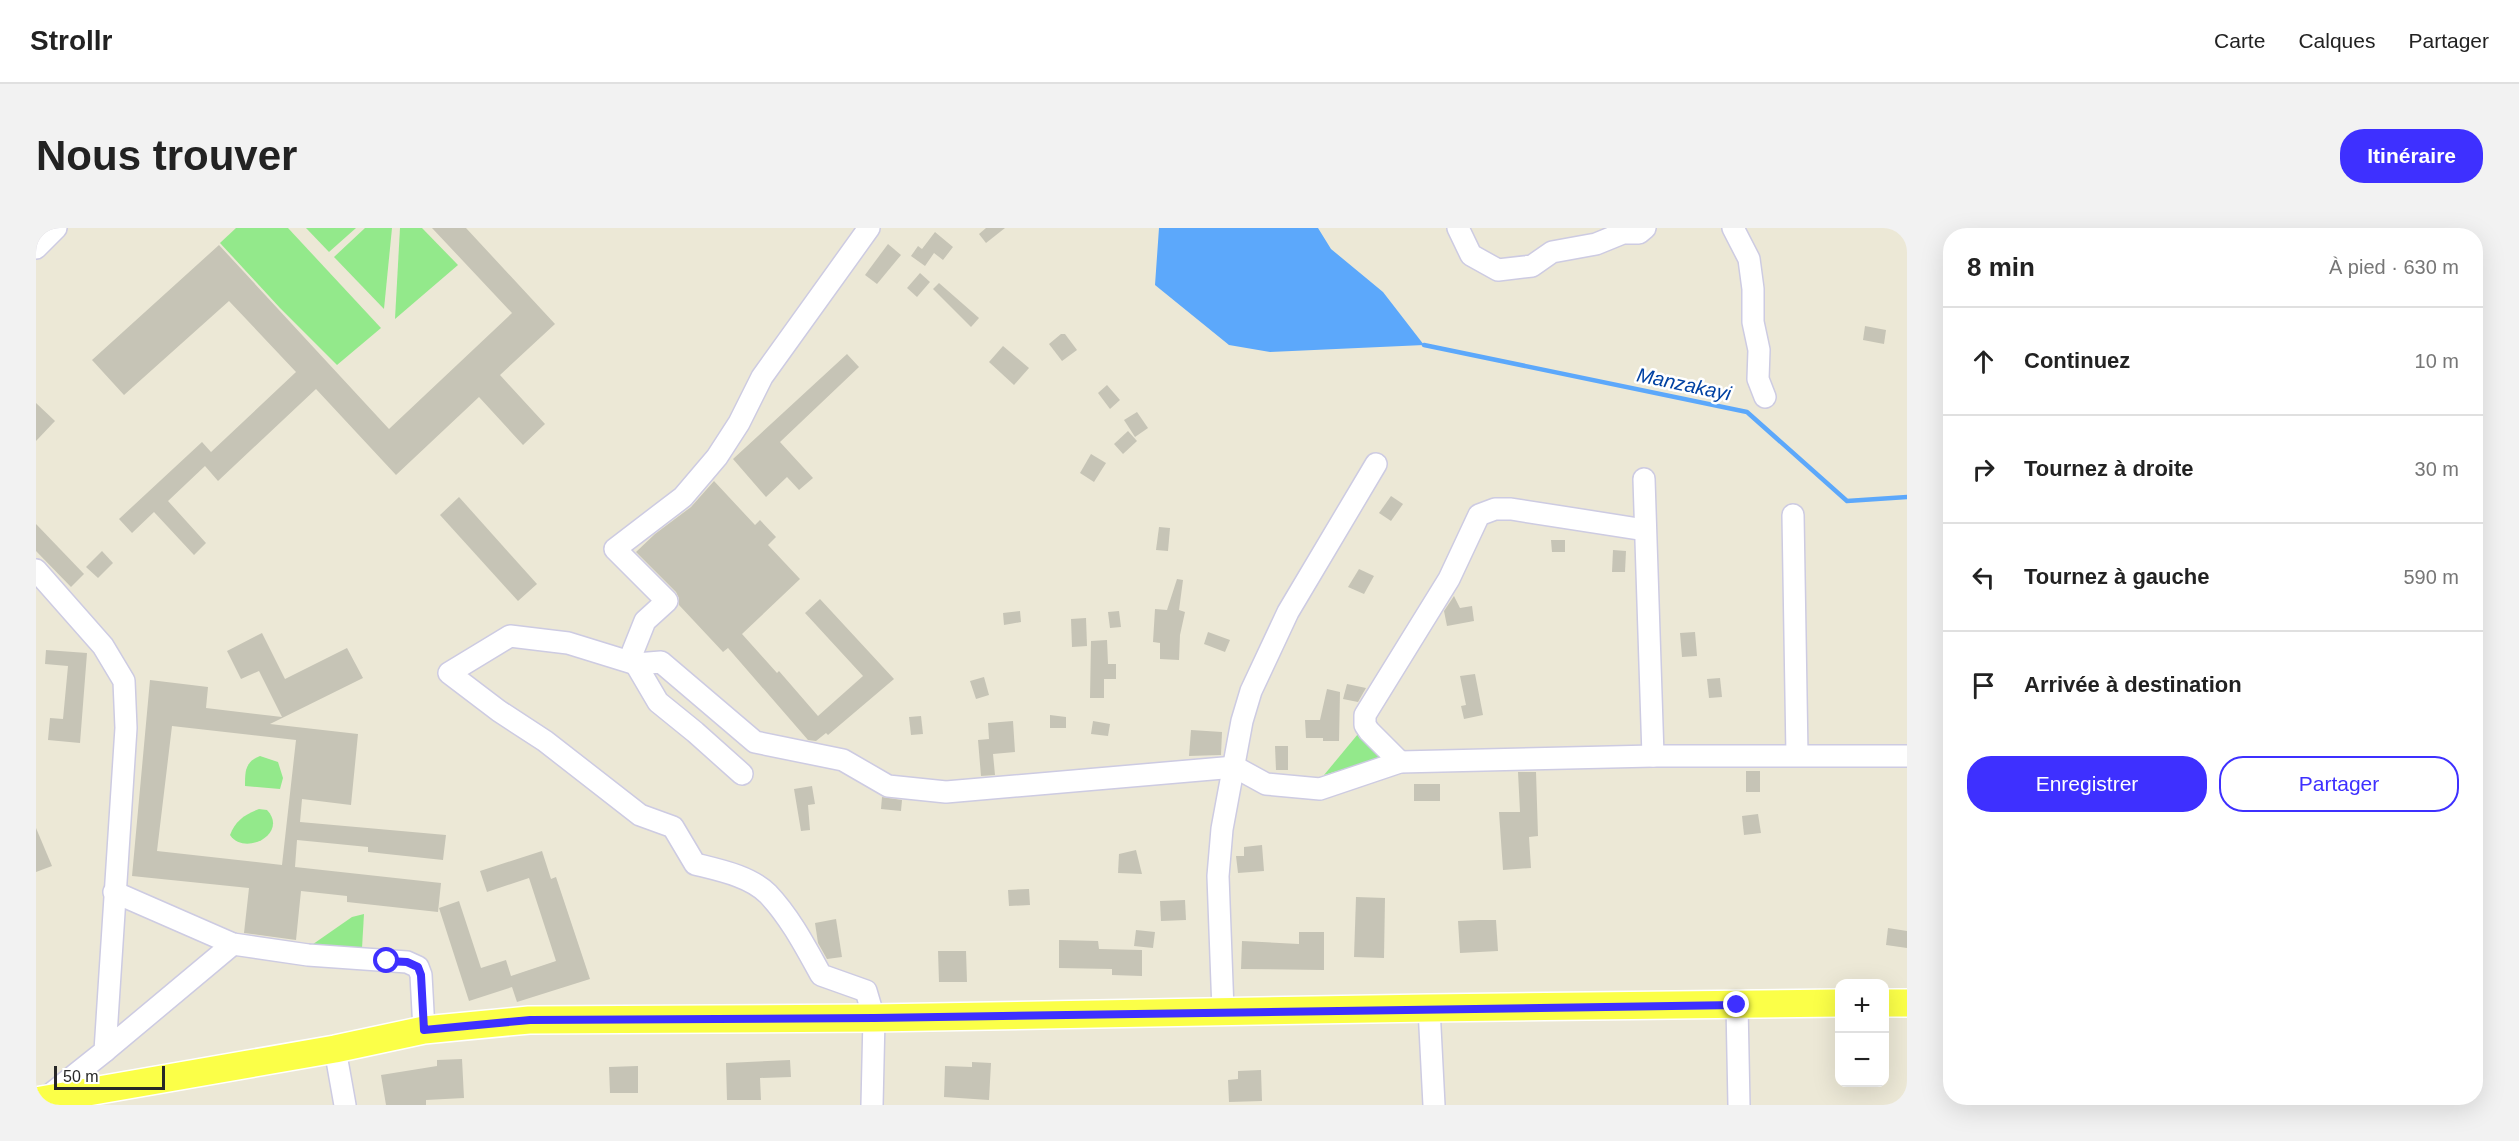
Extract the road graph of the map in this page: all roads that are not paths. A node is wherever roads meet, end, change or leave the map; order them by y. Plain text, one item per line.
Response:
1 (56, 228) edge
2 (869, 228) edge
3 (1458, 228) edge
4 (1645, 228) edge
5 (1734, 228) edge
6 (36, 248) edge
7 (1765, 397) dead end
8 (1376, 464) dead end
9 (1644, 478) dead end
10 (1793, 515) dead end
11 (1645, 530) junction
12 (36, 570) edge
13 (636, 664) junction
14 (1797, 755) junction
15 (1653, 756) junction
16 (1907, 756) edge
17 (1400, 762) junction
18 (1235, 767) junction
19 (742, 774) dead end
20 (114, 891) junction
21 (233, 944) junction
22 (1889, 1003) edge
23 (1907, 1003) edge
24 (1835, 1004) edge
25 (1737, 1005) junction
26 (1429, 1008) junction
27 (1223, 1011) junction
28 (874, 1018) junction
29 (424, 1030) junction
30 (335, 1049) junction
31 (105, 1052) junction
32 (41, 1100) edge
33 (345, 1105) edge
34 (872, 1105) edge
35 (1434, 1105) edge
36 (1739, 1105) edge

1 - 6 street
2 - 13 street
3 - 4 street
5 - 7 street
8 - 18 street
9 - 11 street
10 - 14 street
11 - 15 street
11 - 17 street
12 - 20 street
13 - 18 street
13 - 19 street
13 - 28 street
14 - 15 street
14 - 16 street
15 - 17 street
17 - 18 street
18 - 27 street
20 - 21 street
20 - 31 street
21 - 29 street
21 - 31 street
22 - 23 main road
24 - 25 main road
25 - 26 main road
25 - 36 street
26 - 27 main road
26 - 35 street
27 - 28 main road
28 - 29 main road
28 - 34 street
29 - 30 main road
30 - 32 main road
30 - 33 street
31 - 32 street

